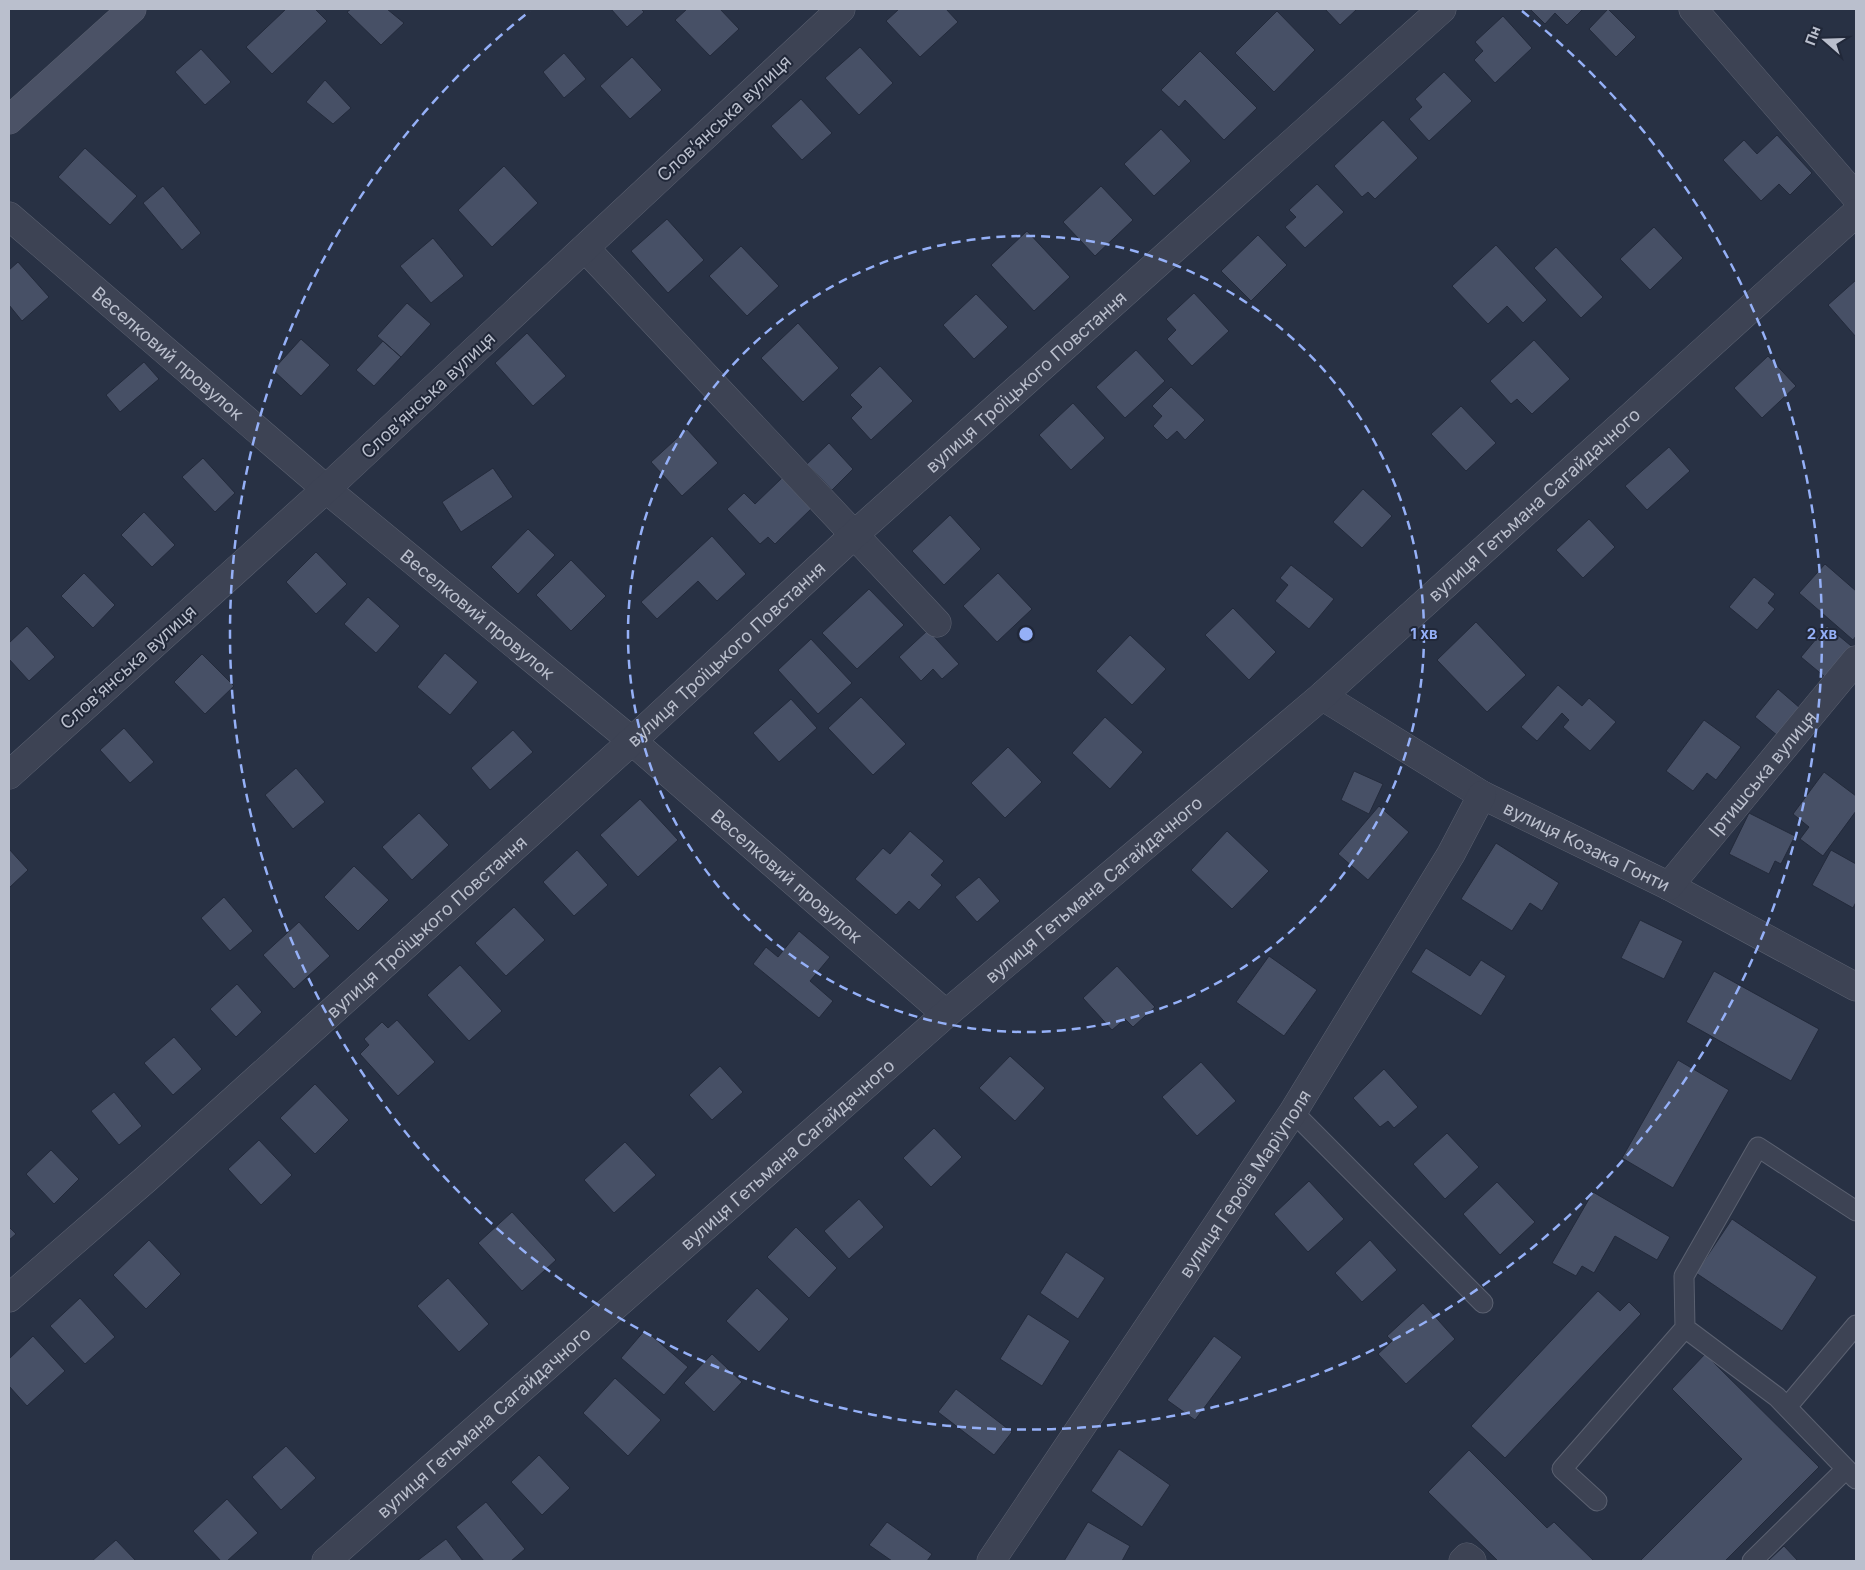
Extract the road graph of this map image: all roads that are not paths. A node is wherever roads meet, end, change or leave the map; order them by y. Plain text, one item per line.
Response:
1 (132, 9) edge
2 (842, 9) edge
3 (1442, 9) edge
4 (1693, 9) edge
5 (9, 120) edge
6 (1856, 197) edge
7 (1856, 213) edge
8 (9, 216) edge
9 (585, 248) junction
10 (326, 489) junction
11 (854, 535) junction
12 (937, 624) dead end
13 (1856, 660) edge
14 (1322, 696) junction
15 (632, 741) junction
16 (9, 775) edge
17 (1482, 795) junction
18 (1669, 886) junction
19 (1856, 987) edge
20 (946, 1014) junction
21 (1293, 1112) junction
22 (1856, 1210) edge
23 (9, 1298) edge
24 (1483, 1303) dead end
25 (1856, 1325) edge
26 (1686, 1328) junction
27 (1787, 1407) junction
28 (1851, 1474) edge
29 (1596, 1501) dead end
30 (996, 1560) edge
31 (326, 1561) edge
32 (1462, 1561) edge
33 (1472, 1561) edge
34 (1752, 1561) edge

1 - 5 main road
2 - 9 street, Словʼянська вулиця
3 - 11 street, вулиця Троїцького Повстання
4 - 6 street
7 - 14 street, вулиця Гетьмана Сагайдачного
8 - 10 street, Веселковий провулок
9 - 10 street, Словʼянська вулиця
9 - 11 street
10 - 15 street, Веселковий провулок
10 - 16 street, Словʼянська вулиця
11 - 12 street
11 - 15 street, вулиця Троїцького Повстання
13 - 18 street, Іртишська вулиця
14 - 17 street, вулиця Козака Гонти
14 - 20 street, вулиця Гетьмана Сагайдачного
15 - 20 street, Веселковий провулок
15 - 23 street, вулиця Троїцького Повстання
17 - 18 street, вулиця Козака Гонти
17 - 21 street, вулиця Героїв Маріуполя
18 - 19 street, вулиця Козака Гонти
20 - 31 street, вулиця Гетьмана Сагайдачного
21 - 24 lane
21 - 30 street, вулиця Героїв Маріуполя
22 - 26 lane
25 - 27 lane
26 - 27 lane
26 - 29 lane
27 - 28 lane
28 - 34 lane
32 - 33 street

